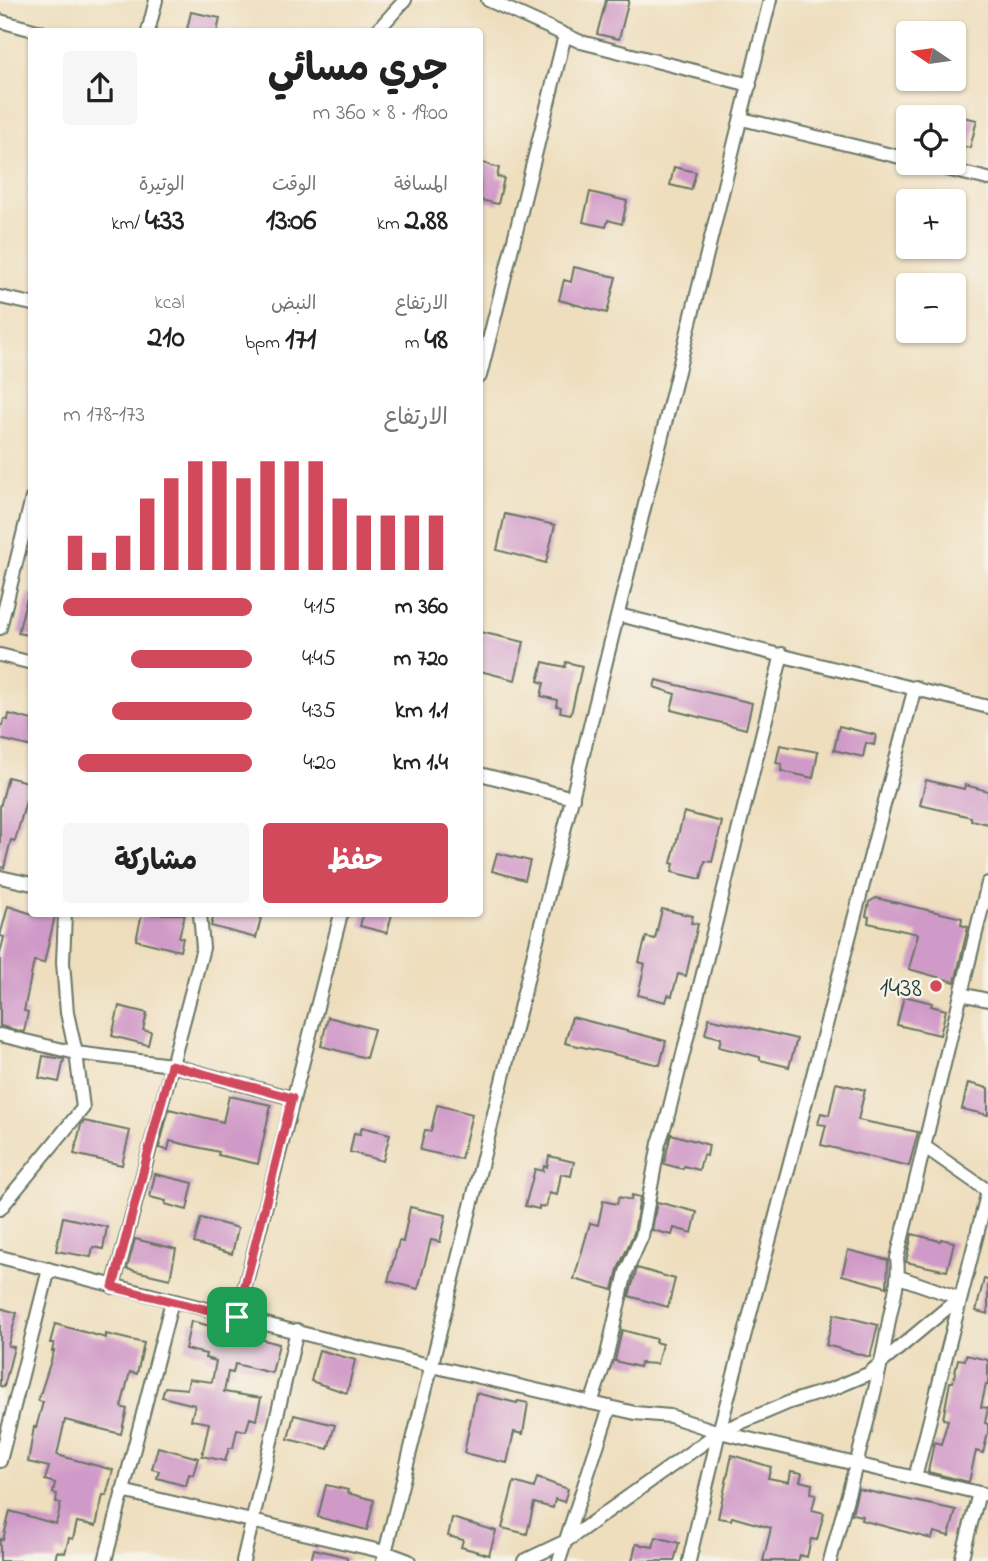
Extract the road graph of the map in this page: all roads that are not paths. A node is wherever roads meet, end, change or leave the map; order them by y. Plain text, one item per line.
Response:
1 (156, 0) edge
2 (405, 0) edge
3 (488, 0) edge
4 (771, 0) edge
5 (0, 21) edge
6 (149, 28) edge
7 (380, 28) edge
8 (28, 29) edge
9 (565, 35) junction
10 (750, 85) junction
11 (742, 118) junction
12 (896, 156) edge
13 (966, 174) edge
14 (988, 179) edge
15 (0, 297) edge
16 (28, 303) edge
17 (483, 364) edge
18 (28, 514) edge
19 (619, 615) junction
20 (0, 628) edge
21 (782, 654) junction
22 (0, 655) edge
23 (28, 662) edge
24 (915, 687) junction
25 (988, 707) edge
26 (483, 775) edge
27 (573, 797) junction
28 (0, 877) edge
29 (28, 883) edge
30 (988, 883) edge
31 (65, 917) edge
32 (200, 917) edge
33 (340, 917) edge
34 (961, 994) junction
35 (988, 1000) edge
36 (0, 1035) edge
37 (76, 1054) junction
38 (171, 1065) junction
39 (292, 1098) junction
40 (925, 1147) junction
41 (988, 1191) edge
42 (0, 1209) edge
43 (0, 1257) edge
44 (48, 1269) junction
45 (899, 1277) junction
46 (113, 1287) junction
47 (959, 1298) junction
48 (172, 1301) junction
49 (237, 1317) junction
50 (297, 1330) junction
51 (882, 1360) junction
52 (432, 1366) junction
53 (592, 1403) junction
54 (610, 1407) junction
55 (719, 1432) junction
56 (0, 1461) edge
57 (855, 1464) junction
58 (915, 1478) junction
59 (122, 1491) junction
60 (983, 1494) edge
61 (253, 1521) junction
62 (566, 1541) junction
63 (384, 1556) edge
64 (105, 1561) edge
65 (243, 1561) edge
66 (409, 1561) edge
67 (524, 1561) edge
68 (559, 1561) edge
69 (689, 1561) edge
70 (830, 1561) edge
71 (961, 1561) edge

1 - 6 street
2 - 7 street
3 - 9 street
4 - 10 street
5 - 8 street
9 - 10 street
9 - 17 street
10 - 11 street
11 - 12 street
11 - 19 street
13 - 14 street
15 - 16 street
18 - 20 street
19 - 21 street
19 - 27 street
21 - 24 street
21 - 53 street
22 - 23 street
24 - 25 street
24 - 55 street
26 - 27 street
27 - 52 street
28 - 29 street
30 - 34 street
31 - 37 street
32 - 38 street
33 - 39 street
34 - 35 street
34 - 40 street
36 - 37 street
37 - 38 street
37 - 42 street
38 - 39 street
38 - 46 street
39 - 49 street
40 - 41 street
40 - 45 street
41 - 47 street
43 - 44 street
44 - 46 street
44 - 56 street
45 - 47 street
45 - 51 street
46 - 48 street
47 - 51 street
47 - 58 street
48 - 49 street
48 - 59 street
49 - 50 street
50 - 52 street
50 - 61 street
51 - 55 street
51 - 57 street
52 - 53 street
52 - 63 street
53 - 54 street
54 - 55 street
54 - 62 street
55 - 57 street
55 - 62 street
55 - 69 street
57 - 58 street
57 - 70 street
58 - 60 street
59 - 61 street
59 - 64 street
60 - 71 street
61 - 63 street
61 - 65 street
62 - 67 street
62 - 68 street
63 - 66 street

